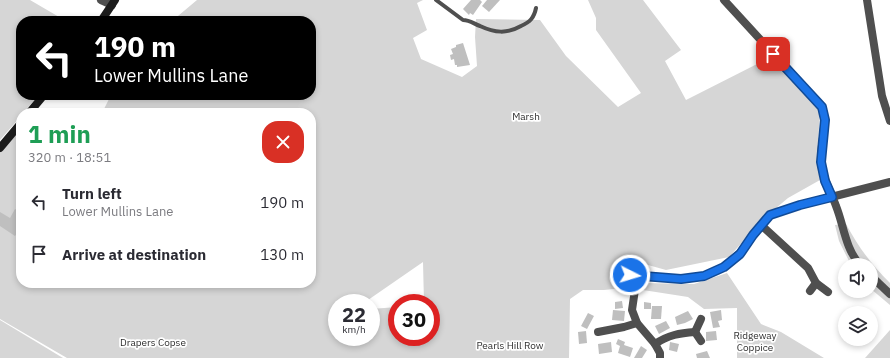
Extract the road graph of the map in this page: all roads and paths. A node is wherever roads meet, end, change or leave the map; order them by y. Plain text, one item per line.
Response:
1 (101, 0) edge
2 (436, 0) edge
3 (724, 0) edge
4 (868, 0) edge
5 (114, 3) edge
6 (536, 8) dead end
7 (105, 16) edge
8 (40, 100) edge
9 (34, 108) edge
10 (890, 121) edge
11 (16, 129) edge
12 (0, 148) edge
13 (890, 182) edge
14 (832, 197) junction
15 (761, 225) junction
16 (855, 258) edge
17 (816, 282) junction
18 (878, 283) edge
19 (810, 291) dead end
20 (828, 292) dead end
21 (890, 294) edge
22 (701, 319) dead end
23 (637, 323) junction
24 (598, 332) dead end
25 (695, 332) junction
26 (701, 341) dead end
27 (655, 344) junction
28 (660, 358) edge

1 - 5 street
2 - 6 lane
3 - 14 street
4 - 10 street
5 - 7 street
8 - 9 street
11 - 12 street
13 - 14 street
14 - 15 street
14 - 16 street
15 - 17 street
15 - 23 street
17 - 19 street
17 - 20 street
18 - 21 street
22 - 25 street
23 - 24 street
23 - 27 street
25 - 26 street
25 - 27 street
27 - 28 street

